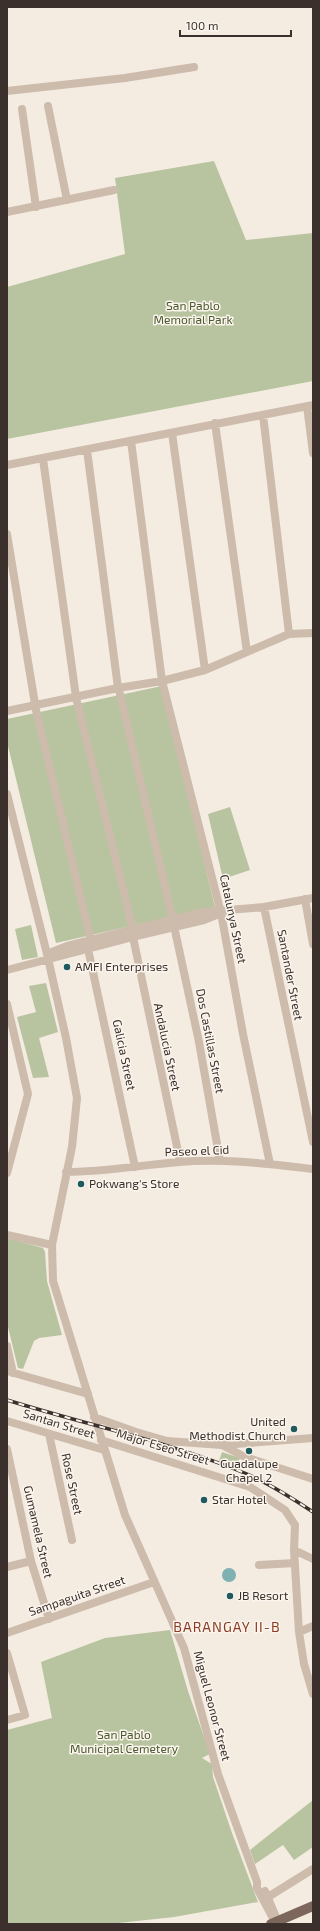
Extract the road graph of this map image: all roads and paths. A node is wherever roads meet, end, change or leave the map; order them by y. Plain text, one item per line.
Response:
1 (194, 67) dead end
2 (7, 91) edge
3 (48, 106) dead end
4 (22, 109) dead end
5 (114, 190) dead end
6 (67, 200) junction
7 (36, 207) junction
8 (7, 212) edge
9 (310, 405) edge
10 (263, 415) junction
11 (215, 423) junction
12 (172, 432) junction
13 (131, 441) junction
14 (87, 450) junction
15 (313, 453) edge
16 (43, 459) junction
17 (7, 465) edge
18 (7, 534) edge
19 (313, 633) edge
20 (289, 634) junction
21 (247, 652) junction
22 (205, 670) junction
23 (162, 681) junction
24 (119, 691) junction
25 (77, 699) junction
26 (36, 707) junction
27 (7, 710) edge
28 (7, 794) edge
29 (9, 808) edge
30 (309, 899) edge
31 (264, 907) junction
32 (223, 911) junction
33 (173, 923) junction
34 (133, 933) junction
35 (91, 940) junction
36 (313, 944) edge
37 (88, 949) junction
38 (47, 956) junction
39 (7, 970) edge
40 (7, 1004) edge
41 (313, 1142) edge
42 (180, 1161) junction
43 (220, 1161) junction
44 (270, 1164) junction
45 (135, 1167) junction
46 (313, 1169) edge
47 (66, 1172) junction
48 (7, 1173) edge
49 (7, 1235) edge
50 (52, 1245) junction
51 (7, 1346) edge
52 (10, 1372) edge
53 (88, 1394) junction
54 (94, 1417) junction
55 (7, 1421) edge
56 (49, 1434) junction
57 (313, 1438) edge
58 (101, 1440) junction
59 (222, 1444) junction
60 (7, 1449) edge
61 (104, 1450) junction
62 (313, 1479) edge
63 (72, 1540) dead end
64 (294, 1550) junction
65 (313, 1559) edge
66 (31, 1561) junction
67 (295, 1563) junction
68 (259, 1565) dead end
69 (7, 1568) edge
70 (154, 1582) junction
71 (49, 1619) junction
72 (313, 1626) edge
73 (299, 1632) junction
74 (7, 1633) edge
75 (7, 1653) edge
76 (313, 1694) edge
77 (7, 1720) edge
78 (313, 1869) edge
79 (257, 1882) junction
80 (268, 1896) junction
81 (313, 1906) edge
82 (276, 1923) edge

1 - 2 street
3 - 6 street
4 - 7 street
5 - 6 street
6 - 7 street
7 - 8 street
9 - 10 street
9 - 15 street
10 - 11 street
10 - 20 street
11 - 12 street
11 - 21 street
12 - 13 street
12 - 22 street
13 - 14 street
13 - 23 street, Catalunya Street
14 - 16 street
14 - 24 street, Dos Castillas Street
16 - 17 street
16 - 25 street, Andalucia Street
18 - 26 street
19 - 20 street
20 - 21 street
21 - 22 street
22 - 23 street
23 - 24 street
23 - 32 street, Catalunya Street
24 - 25 street
24 - 33 street, Dos Castillas Street
25 - 26 street
25 - 34 street, Andalucia Street
26 - 27 street
26 - 35 street
28 - 29 street, Miguel Leonor Street
29 - 38 street, Miguel Leonor Street
30 - 31 street
30 - 36 street
31 - 32 street
31 - 41 street, Santander Street
32 - 33 street
32 - 44 street, Catalunya Street
33 - 34 street
33 - 43 street, Dos Castillas Street
34 - 35 street
34 - 37 street
34 - 42 street, Andalucia Street
35 - 38 street
37 - 38 street
37 - 45 street, Galicia Street
38 - 39 street
38 - 47 street, Miguel Leonor Street
40 - 48 street
42 - 43 street, Paseo el Cid
42 - 45 street, Paseo el Cid
43 - 44 street, Paseo el Cid
44 - 46 street, Paseo el Cid
45 - 47 street, Paseo el Cid
47 - 50 street, Miguel Leonor Street
49 - 50 street
50 - 53 street, Miguel Leonor Street
51 - 52 street
52 - 53 street
53 - 54 street, Miguel Leonor Street
54 - 58 street, Miguel Leonor Street
54 - 59 street
55 - 56 street, Santan Street
56 - 61 street, Santan Street
56 - 63 street, Rose Street
57 - 59 street
58 - 61 street, Miguel Leonor Street
58 - 64 street, Major Eseo Street
59 - 62 street
60 - 66 street, Gumamela Street
61 - 70 street, Miguel Leonor Street
64 - 65 street
64 - 67 street, Major Eseo Street
66 - 69 street
66 - 71 street, Gumamela Street
67 - 68 street
67 - 73 street, Major Eseo Street
70 - 71 street, Sampaguita Street
70 - 79 street, Miguel Leonor Street
71 - 74 street, Sampaguita Street
72 - 73 street
73 - 76 street, Major Eseo Street
75 - 77 street
78 - 80 street
79 - 80 street, Miguel Leonor Street
79 - 82 street, Miguel Leonor Street
80 - 82 street, Miguel Leonor Street
81 - 82 main road

